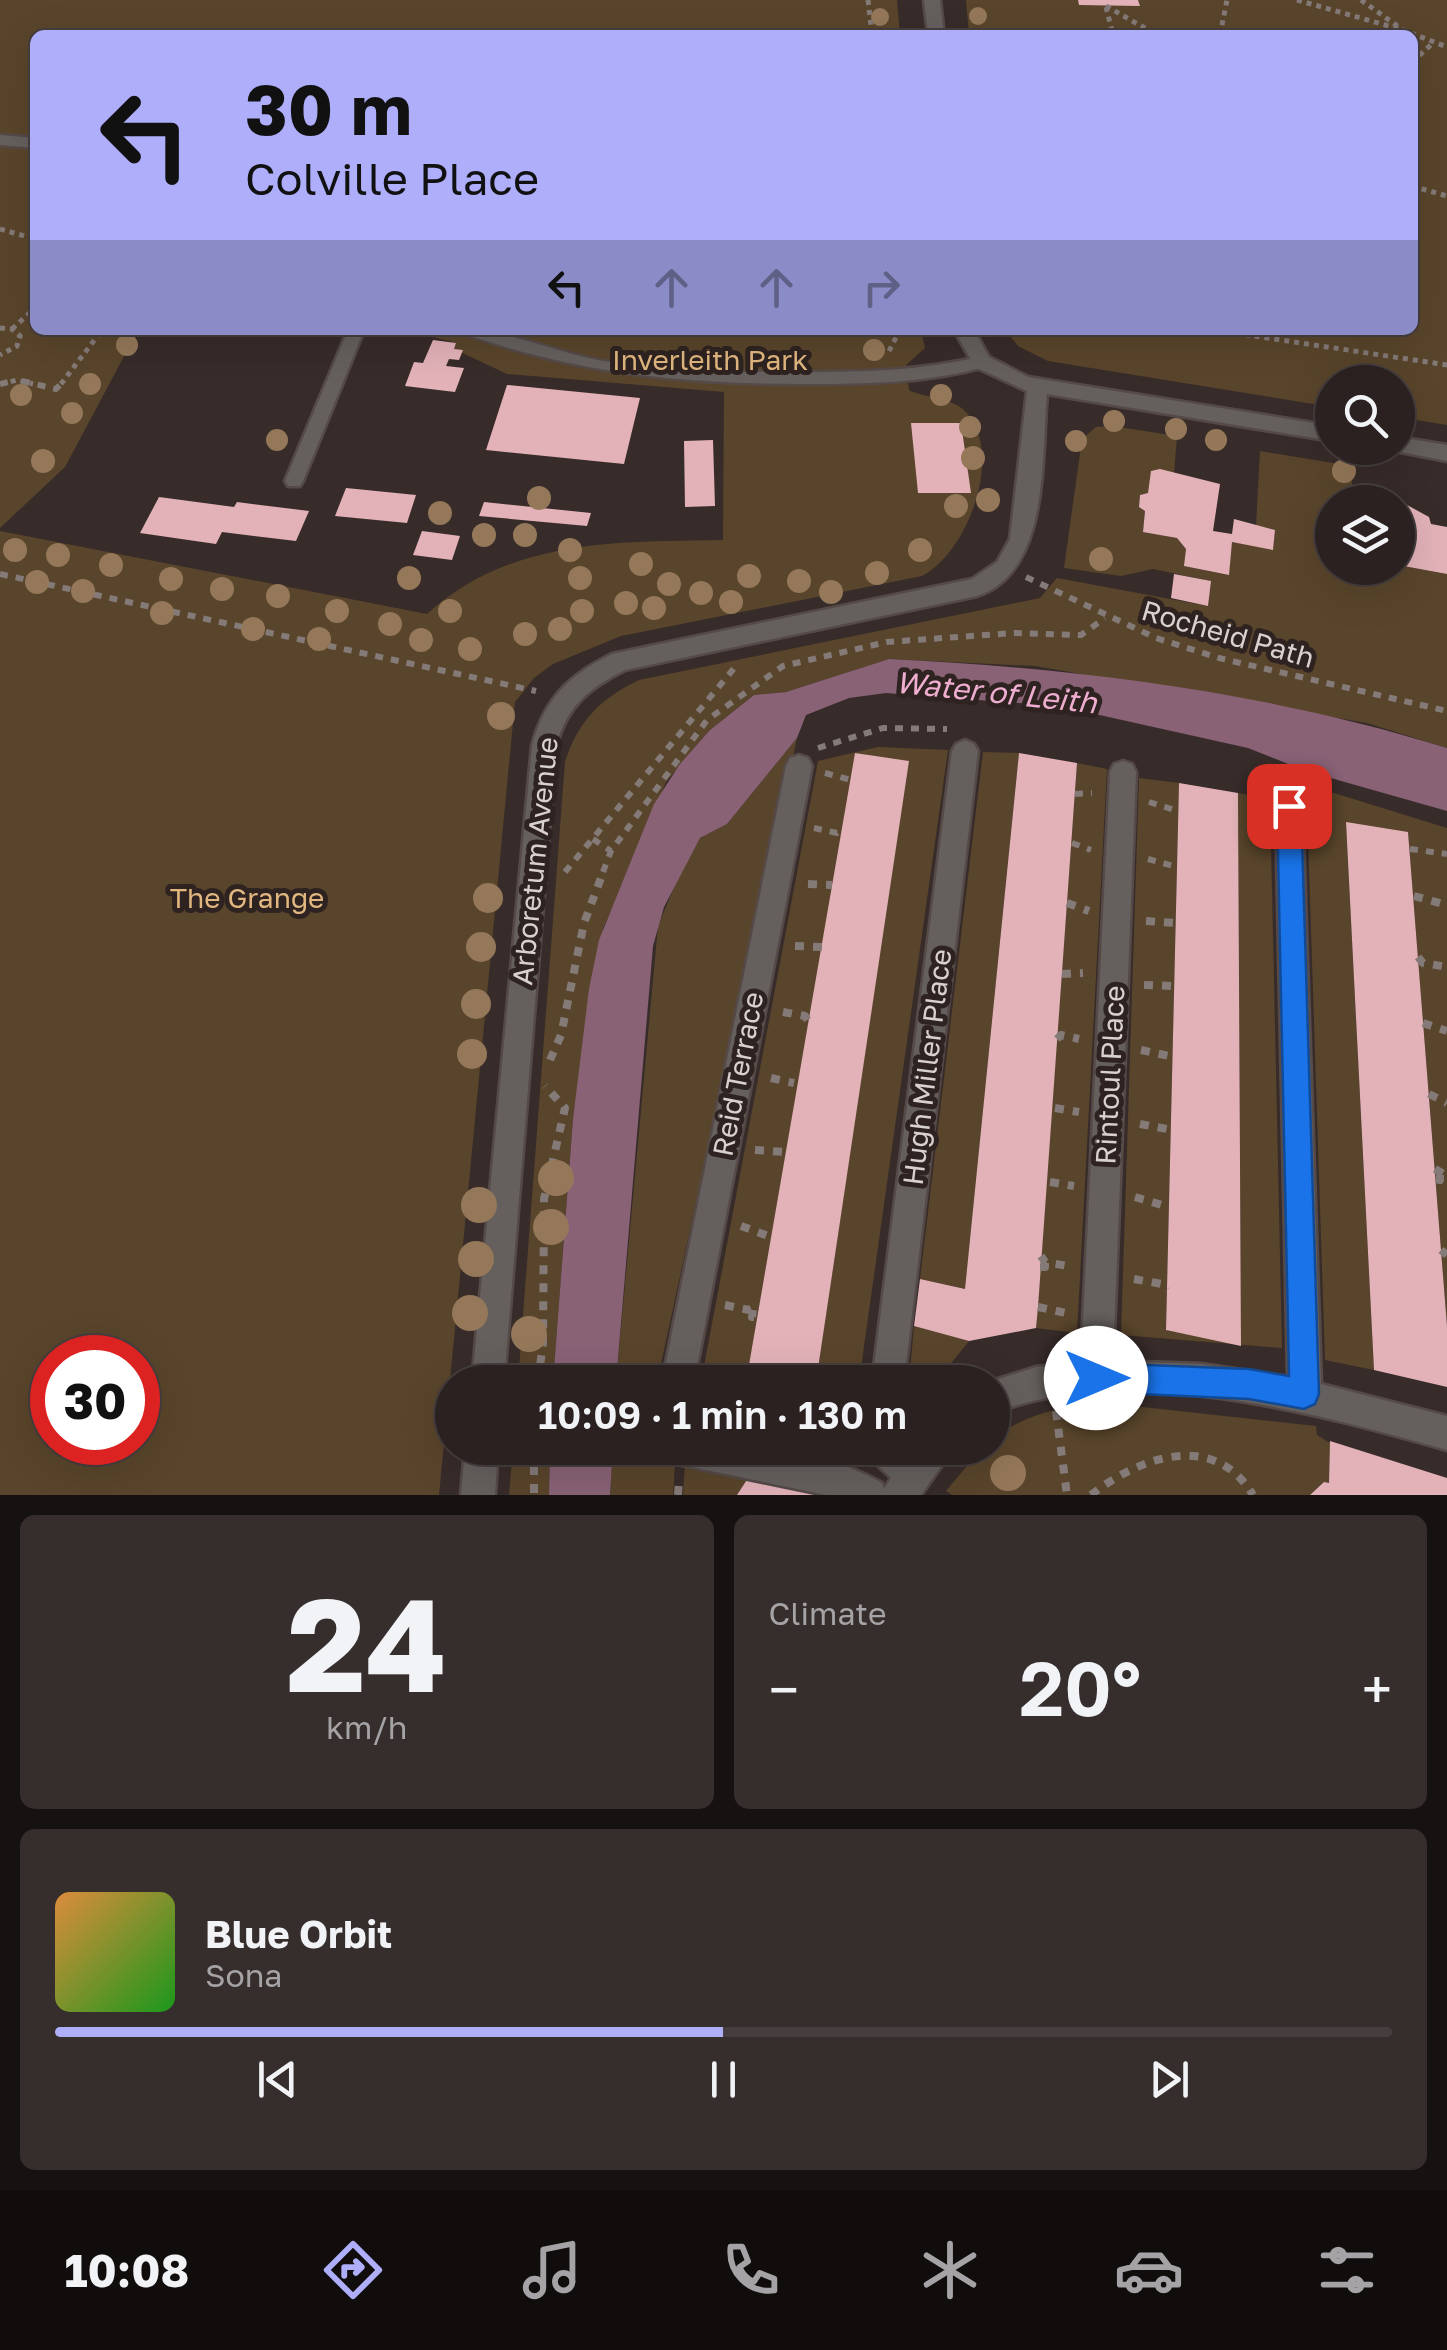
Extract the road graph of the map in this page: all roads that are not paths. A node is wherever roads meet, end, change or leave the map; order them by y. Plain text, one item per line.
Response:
1 (932, 0) edge
2 (935, 30) edge
3 (0, 140) edge
4 (30, 143) edge
5 (354, 335) edge
6 (487, 335) edge
7 (967, 335) edge
8 (982, 362) junction
9 (1038, 386) junction
10 (1315, 431) edge
11 (1415, 448) edge
12 (1447, 453) edge
13 (294, 480) dead end
14 (965, 751) road end
15 (799, 766) road end
16 (1123, 772) dead end
17 (1289, 806) dead end
18 (489, 1365) edge
19 (681, 1365) edge
20 (890, 1365) edge
21 (1096, 1378) junction
22 (1010, 1393) edge
23 (1304, 1394) junction
24 (1447, 1433) edge
25 (481, 1465) edge
26 (763, 1465) edge
27 (923, 1465) edge
28 (906, 1486) edge
29 (478, 1495) edge
30 (870, 1495) edge

1 - 2 street
3 - 4 street
5 - 13 lane
6 - 8 lane
7 - 8 street
8 - 9 street
9 - 10 street
9 - 18 street, Arboretum Avenue
11 - 12 street
14 - 20 street, Hugh Miller Place
15 - 19 street, Reid Terrace
16 - 21 street, Rintoul Place
17 - 23 street
21 - 22 street
21 - 23 street
23 - 24 street
25 - 29 street
26 - 30 street
27 - 28 street

